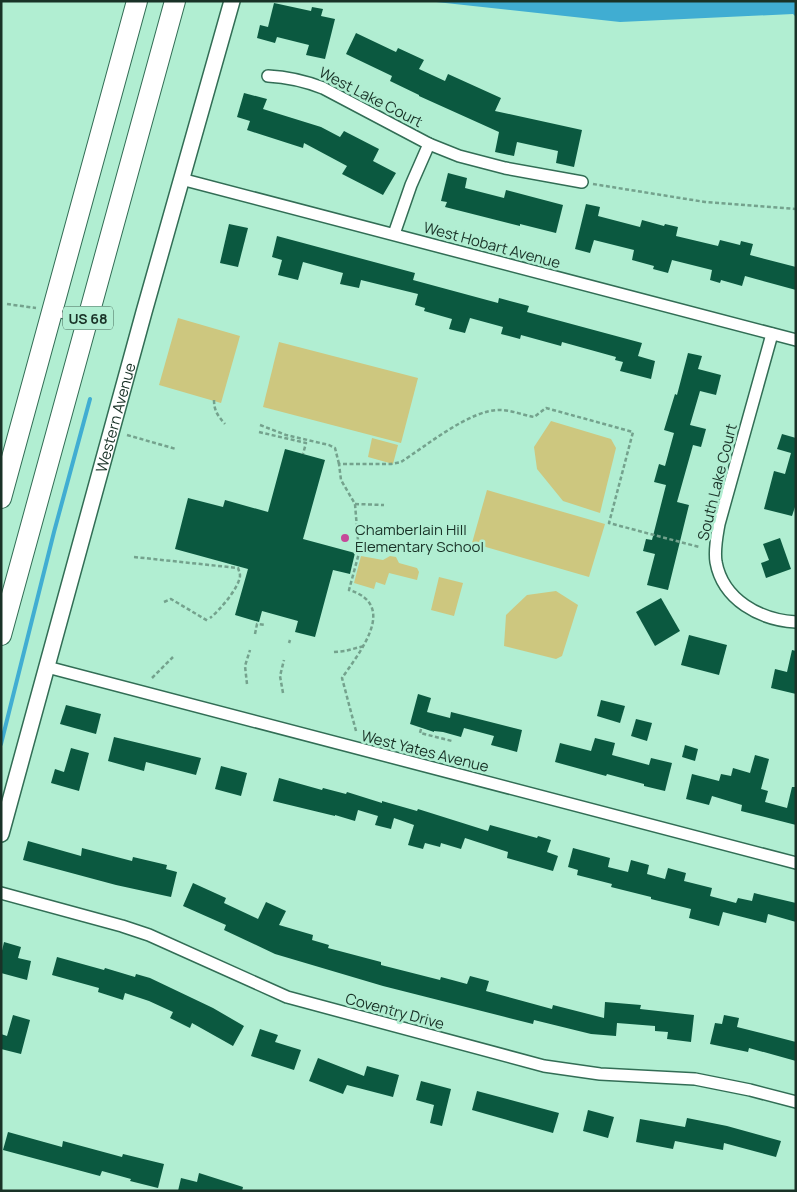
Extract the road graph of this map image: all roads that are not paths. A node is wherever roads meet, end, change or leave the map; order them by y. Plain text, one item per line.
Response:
1 (137, 1) edge
2 (175, 1) edge
3 (232, 1) edge
4 (268, 76) dead end
5 (429, 144) junction
6 (181, 179) junction
7 (582, 182) road end
8 (394, 234) junction
9 (52, 312) junction
10 (87, 322) junction
11 (772, 334) junction
12 (796, 340) edge
13 (1, 498) edge
14 (796, 622) edge
15 (1, 635) edge
16 (47, 667) junction
17 (1, 834) edge
18 (796, 864) edge
19 (1, 893) edge
20 (796, 1102) edge

1 - 9 highway, US 68
2 - 10 highway, US 68
3 - 6 street, Western Avenue
4 - 5 street, West Lake Court
5 - 7 street, West Lake Court
5 - 8 street, West Lake Court
6 - 8 street, West Hobart Avenue
6 - 16 street, Western Avenue
8 - 11 street, West Hobart Avenue
9 - 10 lane
9 - 13 highway, US 68
10 - 15 highway, US 68
11 - 12 street, West Hobart Avenue
11 - 14 street, South Lake Court
16 - 17 street, Western Avenue
16 - 18 street, West Yates Avenue
19 - 20 street, Coventry Drive

